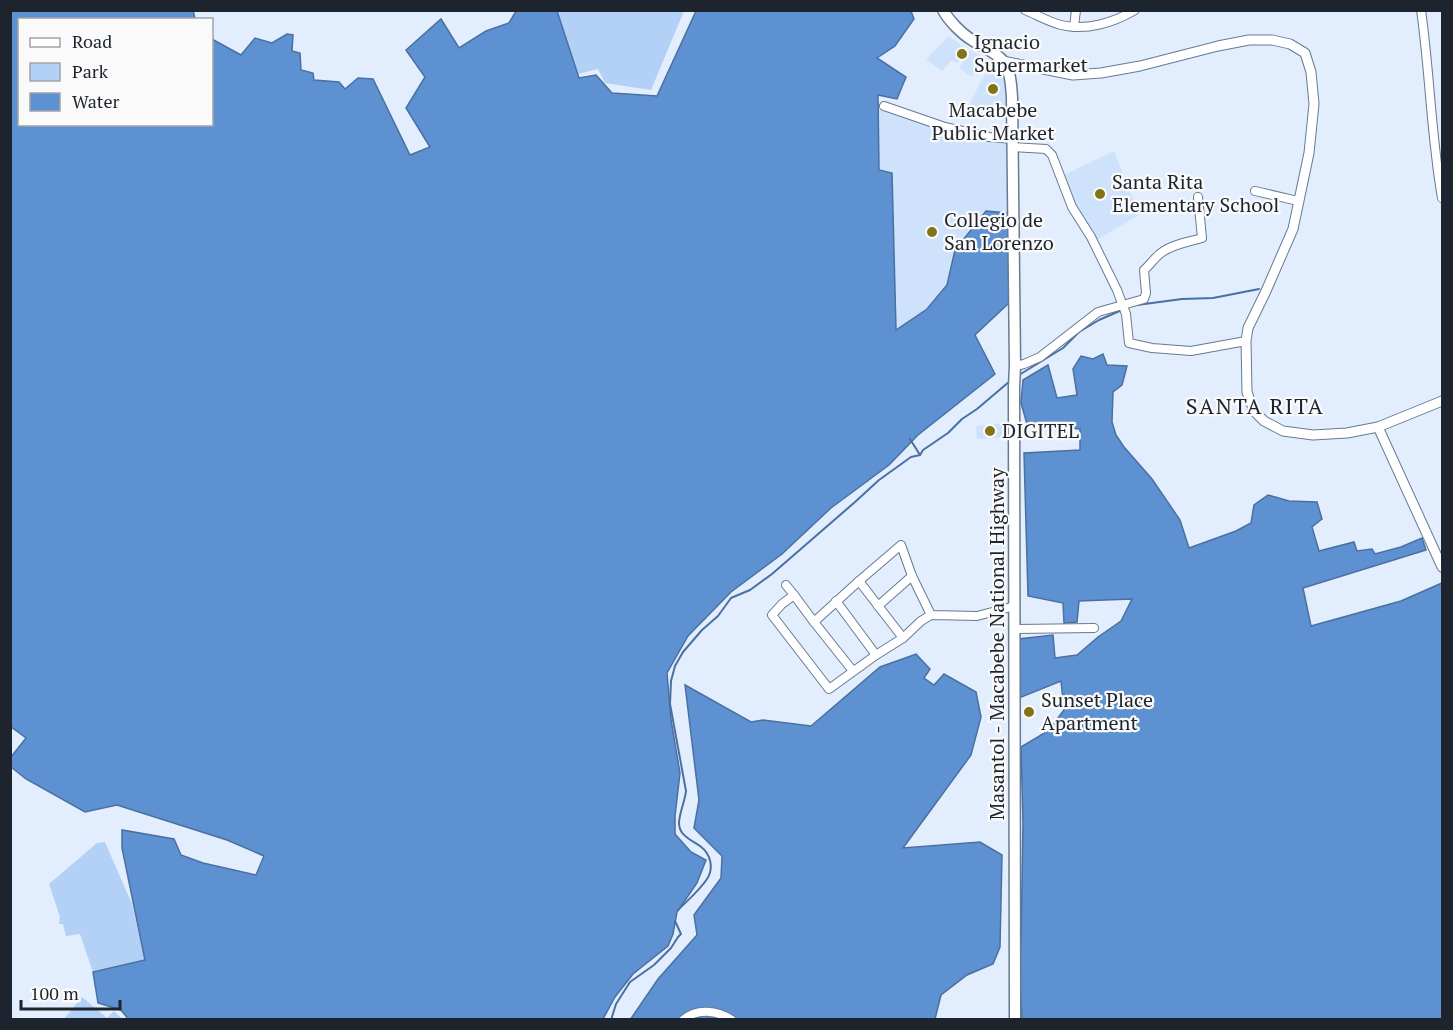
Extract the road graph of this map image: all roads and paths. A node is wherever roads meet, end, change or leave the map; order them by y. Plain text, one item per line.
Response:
1 (943, 10) edge
2 (1025, 10) edge
3 (1076, 10) edge
4 (1135, 10) edge
5 (1421, 10) edge
6 (1074, 27) junction
7 (1003, 61) junction
8 (884, 106) dead end
9 (1013, 143) junction
10 (1256, 191) dead end
11 (1198, 197) dead end
12 (1443, 198) edge
13 (1299, 201) junction
14 (1124, 309) junction
15 (1246, 341) junction
16 (1015, 367) junction
17 (1443, 401) edge
18 (1378, 427) junction
19 (1443, 567) edge
20 (912, 576) junction
21 (859, 581) junction
22 (786, 585) dead end
23 (794, 595) junction
24 (836, 601) junction
25 (879, 606) junction
26 (1015, 606) junction
27 (931, 615) junction
28 (814, 622) junction
29 (1015, 628) junction
30 (1094, 628) dead end
31 (903, 638) junction
32 (876, 655) junction
33 (853, 671) junction
34 (683, 1020) edge
35 (732, 1020) edge
36 (1015, 1020) edge

1 - 7 main road
2 - 6 street
3 - 6 street
4 - 6 street
5 - 12 street
7 - 9 main road, Masantol - Macabebe National Highway
7 - 13 street
8 - 9 street
9 - 14 street
9 - 16 main road, Masantol - Macabebe National Highway
10 - 13 street
11 - 14 street
13 - 15 street
14 - 15 street
14 - 16 street
15 - 18 street
16 - 26 main road, Masantol - Macabebe National Highway
17 - 18 street
18 - 19 street
20 - 21 street
20 - 25 street
20 - 27 street
21 - 24 street
21 - 25 street
22 - 23 street
23 - 28 street
23 - 33 street
24 - 28 street
24 - 32 street
25 - 31 street
26 - 27 street
26 - 29 main road, Masantol - Macabebe National Highway
27 - 31 street
28 - 33 street
29 - 30 street
29 - 36 main road, Masantol - Macabebe National Highway
31 - 32 street
32 - 33 street
34 - 35 street

